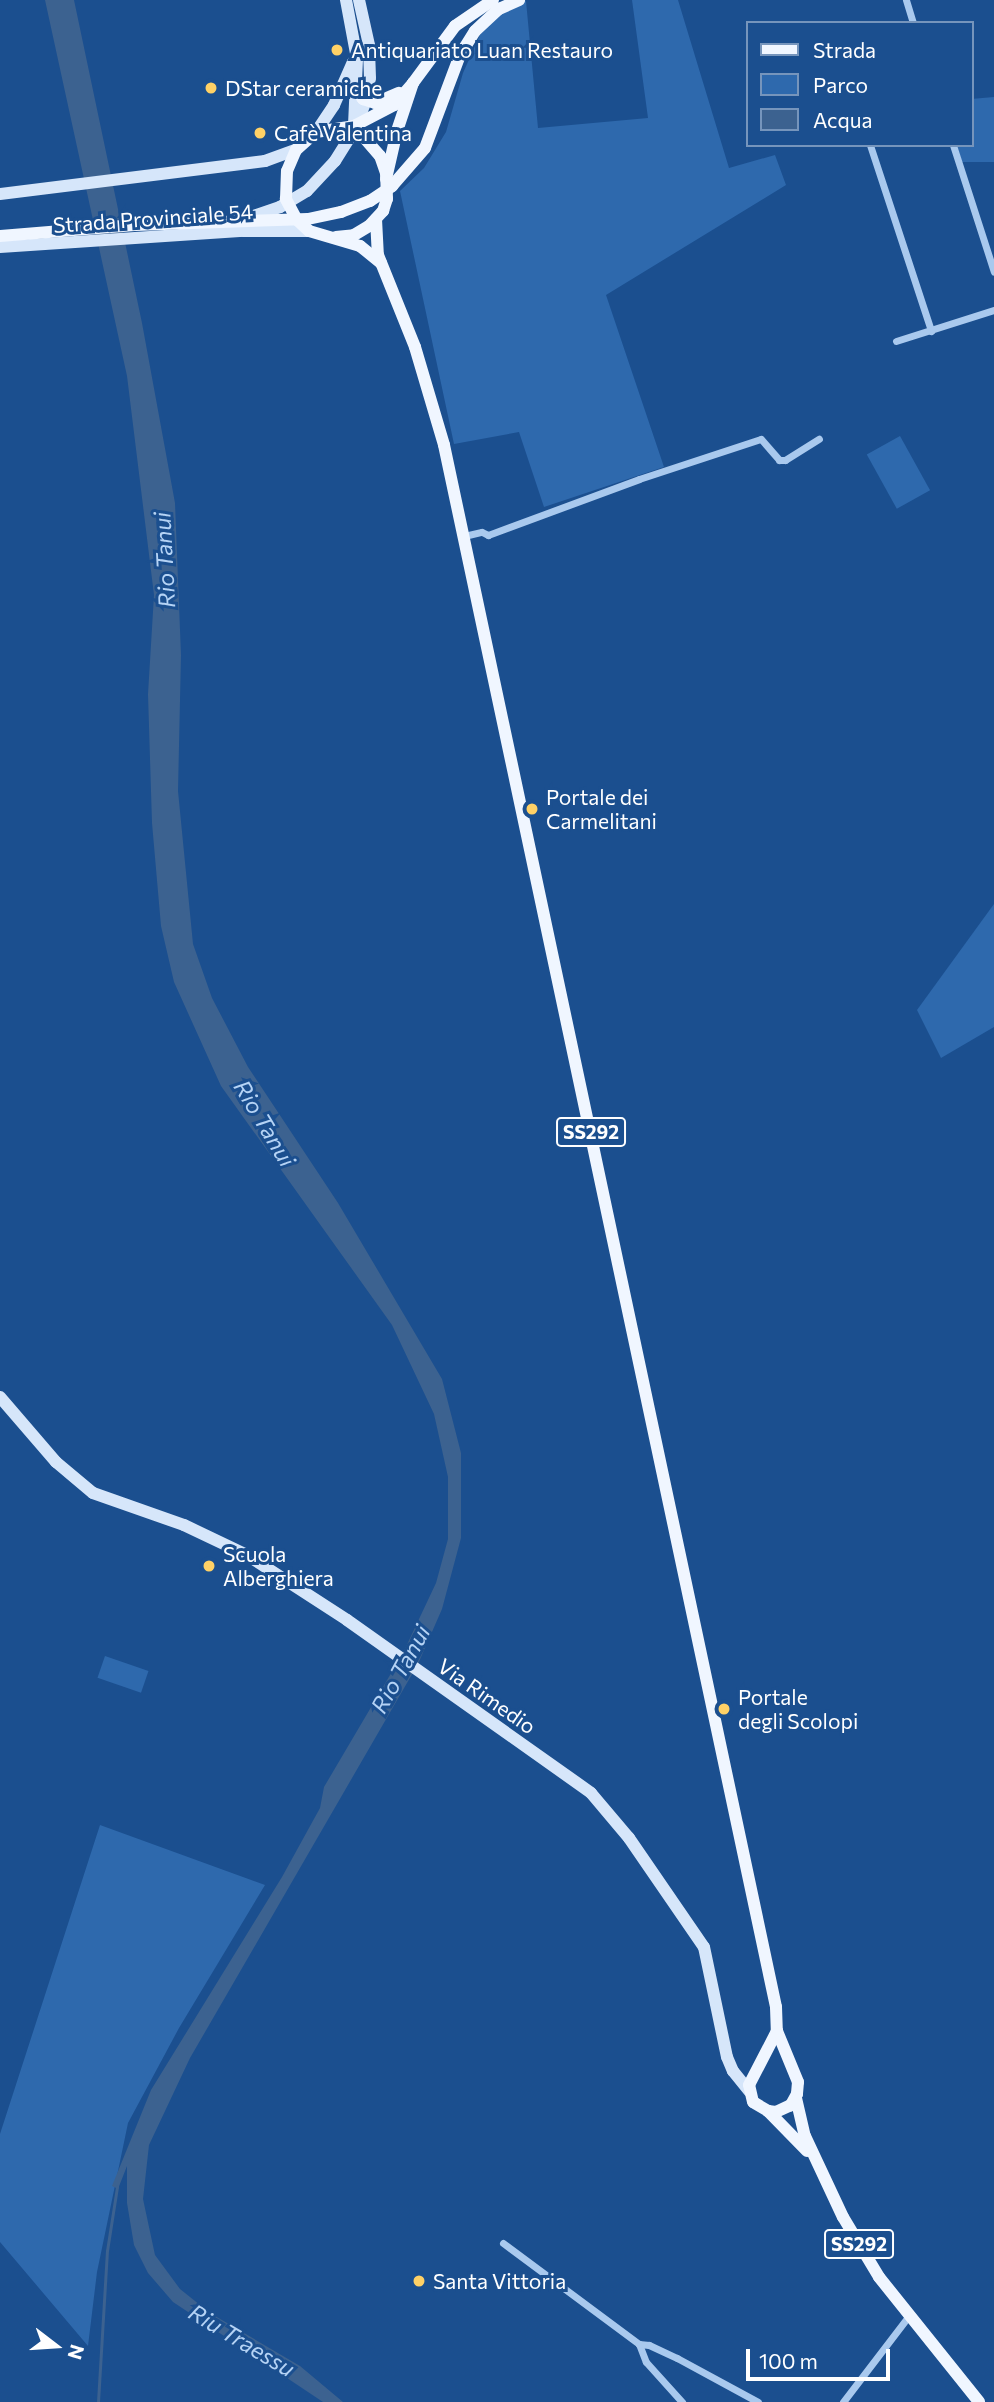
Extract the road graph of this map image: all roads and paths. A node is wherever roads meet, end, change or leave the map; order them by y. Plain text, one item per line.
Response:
1 (346, 0) edge
2 (359, 0) edge
3 (494, 0) edge
4 (519, 0) edge
5 (906, 0) edge
6 (912, 21) edge
7 (355, 44) junction
8 (409, 86) junction
9 (355, 88) junction
10 (354, 126) junction
11 (316, 132) junction
12 (871, 147) edge
13 (954, 147) edge
14 (296, 150) junction
15 (386, 178) junction
16 (0, 194) edge
17 (376, 219) junction
18 (236, 221) junction
19 (309, 231) junction
20 (0, 236) edge
21 (328, 237) junction
22 (55, 238) junction
23 (0, 247) edge
24 (381, 263) junction
25 (994, 272) edge
26 (994, 310) edge
27 (931, 331) junction
28 (896, 341) dead end
29 (819, 439) dead end
30 (464, 536) junction
31 (0, 1397) edge
32 (777, 2031) junction
33 (730, 2063) junction
34 (757, 2070) junction
35 (794, 2074) junction
36 (749, 2091) junction
37 (796, 2098) junction
38 (768, 2111) junction
39 (820, 2166) junction
40 (503, 2243) dead end
41 (908, 2317) junction
42 (639, 2344) junction
43 (682, 2402) edge
44 (758, 2402) edge
45 (843, 2402) edge
46 (979, 2402) edge

1 - 7 main road
2 - 18 main road
3 - 8 main road, SS292
4 - 18 main road
5 - 6 street
7 - 9 main road
7 - 11 main road
8 - 9 main road
8 - 10 main road, SS292
8 - 15 main road, SS292
9 - 10 main road
10 - 11 main road, SS292
10 - 15 main road
11 - 14 main road
12 - 27 street
13 - 25 street
14 - 16 main road
14 - 19 main road
15 - 17 main road, SS292
17 - 21 main road
17 - 24 main road, SS292
18 - 22 main road
19 - 21 main road
19 - 22 main road, Strada Provinciale 54
20 - 22 main road
21 - 24 main road
22 - 23 main road, Strada Provinciale 54
24 - 30 main road, SS292
26 - 27 street
27 - 28 street
29 - 30 street
30 - 32 main road, SS292
31 - 33 main road, Via Rimedio
32 - 34 main road, SS292
32 - 35 main road, SS292
33 - 34 main road
33 - 36 main road, Via Rimedio
34 - 35 main road
34 - 36 main road, SS292
35 - 37 main road, SS292
36 - 38 main road, SS292
37 - 38 main road
37 - 39 main road, SS292
38 - 39 main road, SS292
39 - 41 main road, SS292
40 - 42 street
41 - 45 street
41 - 46 main road, SS292
42 - 43 street
42 - 44 street

